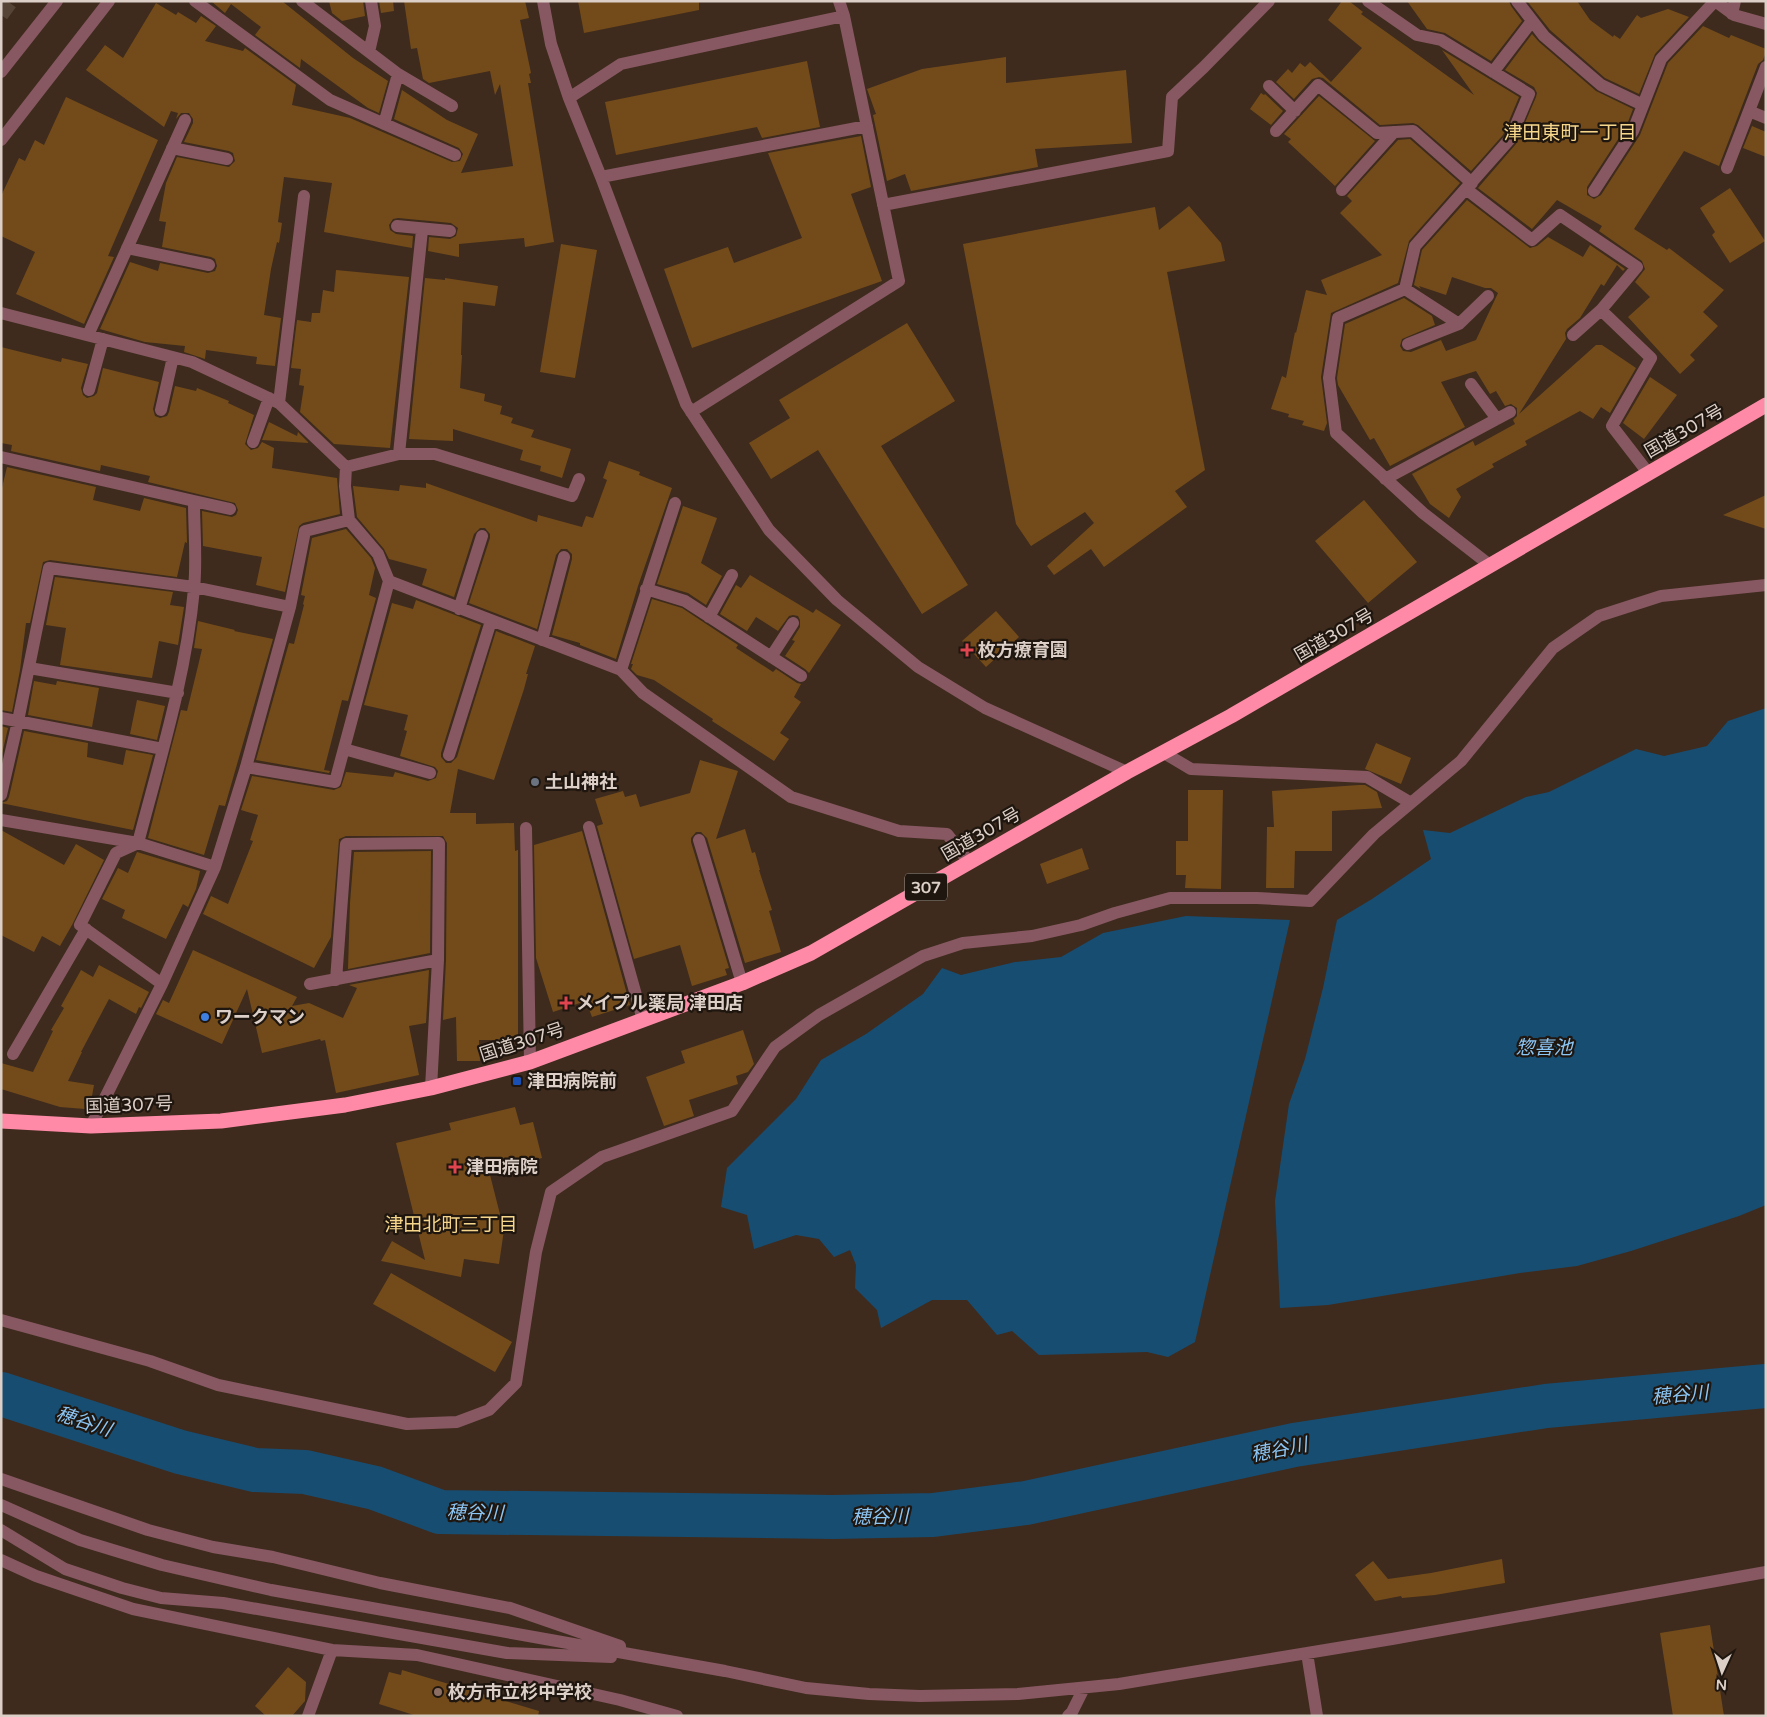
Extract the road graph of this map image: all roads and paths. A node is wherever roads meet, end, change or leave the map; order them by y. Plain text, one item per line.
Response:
1 (57, 1) edge
2 (109, 1) edge
3 (195, 1) edge
4 (302, 1) edge
5 (371, 1) edge
6 (543, 1) edge
7 (839, 1) edge
8 (1269, 1) edge
9 (1517, 1) edge
10 (1715, 1) edge
11 (1375, 3) edge
12 (1734, 7) edge
13 (844, 16) junction
14 (1532, 21) junction
15 (1766, 24) edge
16 (369, 52) junction
17 (1766, 66) edge
18 (1, 72) edge
19 (1493, 72) junction
20 (398, 74) junction
21 (1269, 86) dead end
22 (569, 98) junction
23 (1643, 105) junction
24 (452, 106) dead end
25 (1295, 111) junction
26 (1749, 111) junction
27 (1766, 118) edge
28 (185, 120) dead end
29 (384, 124) junction
30 (867, 126) junction
31 (1276, 131) dead end
32 (1394, 132) junction
33 (1, 140) edge
34 (172, 148) junction
35 (455, 155) dead end
36 (226, 159) dead end
37 (1728, 168) dead end
38 (601, 177) junction
39 (1469, 186) junction
40 (1342, 190) dead end
41 (1594, 191) dead end
42 (304, 196) dead end
43 (883, 205) junction
44 (397, 226) dead end
45 (422, 230) junction
46 (450, 231) dead end
47 (127, 248) junction
48 (209, 265) dead end
49 (1405, 288) junction
50 (1488, 296) dead end
51 (1601, 310) junction
52 (1, 313) edge
53 (1458, 324) junction
54 (88, 335) junction
55 (1573, 335) dead end
56 (103, 339) junction
57 (1408, 344) dead end
58 (173, 357) junction
59 (1471, 384) dead end
60 (89, 390) dead end
61 (274, 401) junction
62 (1766, 405) edge
63 (161, 410) dead end
64 (691, 412) junction
65 (1510, 412) dead end
66 (1497, 419) junction
67 (253, 442) dead end
68 (399, 454) junction
69 (1, 457) edge
70 (346, 467) junction
71 (1649, 474) junction
72 (579, 479) dead end
73 (1385, 479) junction
74 (194, 501) junction
75 (675, 503) dead end
76 (230, 509) dead end
77 (349, 520) junction
78 (482, 536) dead end
79 (564, 557) dead end
80 (1491, 566) junction
81 (732, 575) dead end
82 (389, 581) junction
83 (1766, 585) edge
84 (194, 587) junction
85 (646, 589) junction
86 (290, 607) junction
87 (459, 610) junction
88 (708, 616) junction
89 (491, 621) junction
90 (793, 623) dead end
91 (542, 640) junction
92 (771, 657) junction
93 (29, 668) junction
94 (621, 670) junction
95 (801, 676) dead end
96 (178, 693) junction
97 (1, 718) edge
98 (18, 721) junction
99 (163, 749) junction
100 (344, 749) junction
101 (1164, 753) junction
102 (449, 755) dead end
103 (246, 766) junction
104 (1127, 772) junction
105 (430, 773) dead end
106 (1, 795) edge
107 (1411, 803) junction
108 (1, 820) edge
109 (589, 827) dead end
110 (526, 828) dead end
111 (699, 840) dead end
112 (138, 843) junction
113 (969, 862) junction
114 (215, 867) junction
115 (86, 929) junction
116 (438, 960) junction
117 (336, 980) junction
118 (742, 983) junction
119 (162, 984) junction
120 (310, 984) dead end
121 (643, 1020) junction
122 (14, 1054) dead end
123 (530, 1062) junction
124 (431, 1088) junction
125 (1, 1121) edge
126 (92, 1126) junction
127 (1, 1320) edge
128 (1, 1478) edge
129 (1, 1505) edge
130 (1, 1530) edge
131 (1, 1560) edge
132 (1766, 1572) edge
133 (332, 1650) junction
134 (1307, 1653) junction
135 (661, 1659) junction
136 (1084, 1688) junction
137 (308, 1716) edge
138 (677, 1716) edge
139 (1068, 1716) edge
140 (1317, 1716) edge

1 - 18 street
2 - 33 street
3 - 29 street
4 - 16 street
5 - 16 street
6 - 22 street
7 - 13 street
8 - 43 street
9 - 14 street
10 - 12 street
10 - 23 street
11 - 19 street
12 - 15 street
13 - 22 street
13 - 30 street
14 - 19 street
14 - 23 street
16 - 20 street
17 - 26 street
19 - 39 street
20 - 24 street
20 - 29 street
21 - 25 street
22 - 38 street
23 - 41 street
25 - 31 street
25 - 32 street
26 - 27 street
26 - 37 street
28 - 34 street
29 - 35 street
30 - 38 street
30 - 43 street
32 - 39 street
32 - 40 street
34 - 36 street
34 - 47 street
38 - 64 street
39 - 49 street
39 - 51 street
42 - 61 street
43 - 64 street
44 - 45 street
45 - 46 street
45 - 68 street
47 - 48 street
47 - 54 street
49 - 53 street
49 - 73 street
50 - 53 street
51 - 55 street
51 - 71 street
52 - 54 street
53 - 57 street
54 - 56 street
56 - 58 street
56 - 60 street
58 - 61 street
58 - 63 street
59 - 66 street
61 - 67 street
61 - 70 street
62 - 71 highway, 国道307号 / 307
64 - 104 street
65 - 66 street
66 - 73 street
68 - 70 street
68 - 72 street
69 - 74 street
70 - 77 street
71 - 80 highway, 国道307号 / 307
73 - 80 street
74 - 76 street
74 - 84 street
75 - 85 street
77 - 82 street
77 - 86 street
78 - 87 street
79 - 91 street
80 - 101 highway, 国道307号 / 307
81 - 88 street
82 - 87 street
82 - 100 street
83 - 107 street
84 - 86 street
84 - 93 street
84 - 96 street
85 - 88 street
85 - 94 street
86 - 103 street
87 - 89 street
88 - 92 street
89 - 91 street
89 - 102 street
90 - 92 street
91 - 94 street
92 - 95 street
93 - 96 street
93 - 98 street
94 - 113 street
96 - 99 street
97 - 98 street
98 - 99 street
98 - 106 street
99 - 112 street
100 - 103 street
100 - 105 street
101 - 104 highway, 国道307号 / 307
101 - 107 street
103 - 114 street
104 - 113 highway, 国道307号 / 307
107 - 127 street
108 - 112 street
109 - 121 street
110 - 123 street
111 - 118 street
112 - 114 street
112 - 115 street
113 - 118 highway, 国道307号 / 307
114 - 119 street
115 - 119 street
115 - 122 street
116 - 117 street
116 - 117 street
116 - 124 street
117 - 120 street
118 - 121 highway, 国道307号 / 307
119 - 126 street
121 - 123 highway, 国道307号 / 307
123 - 124 highway, 国道307号 / 307
124 - 126 highway, 国道307号 / 307
125 - 126 highway, 国道307号 / 307
128 - 135 street
129 - 135 street
130 - 135 street
131 - 133 street
132 - 134 street
133 - 137 street
133 - 138 street
134 - 136 street
134 - 140 street
135 - 136 street
136 - 139 street

